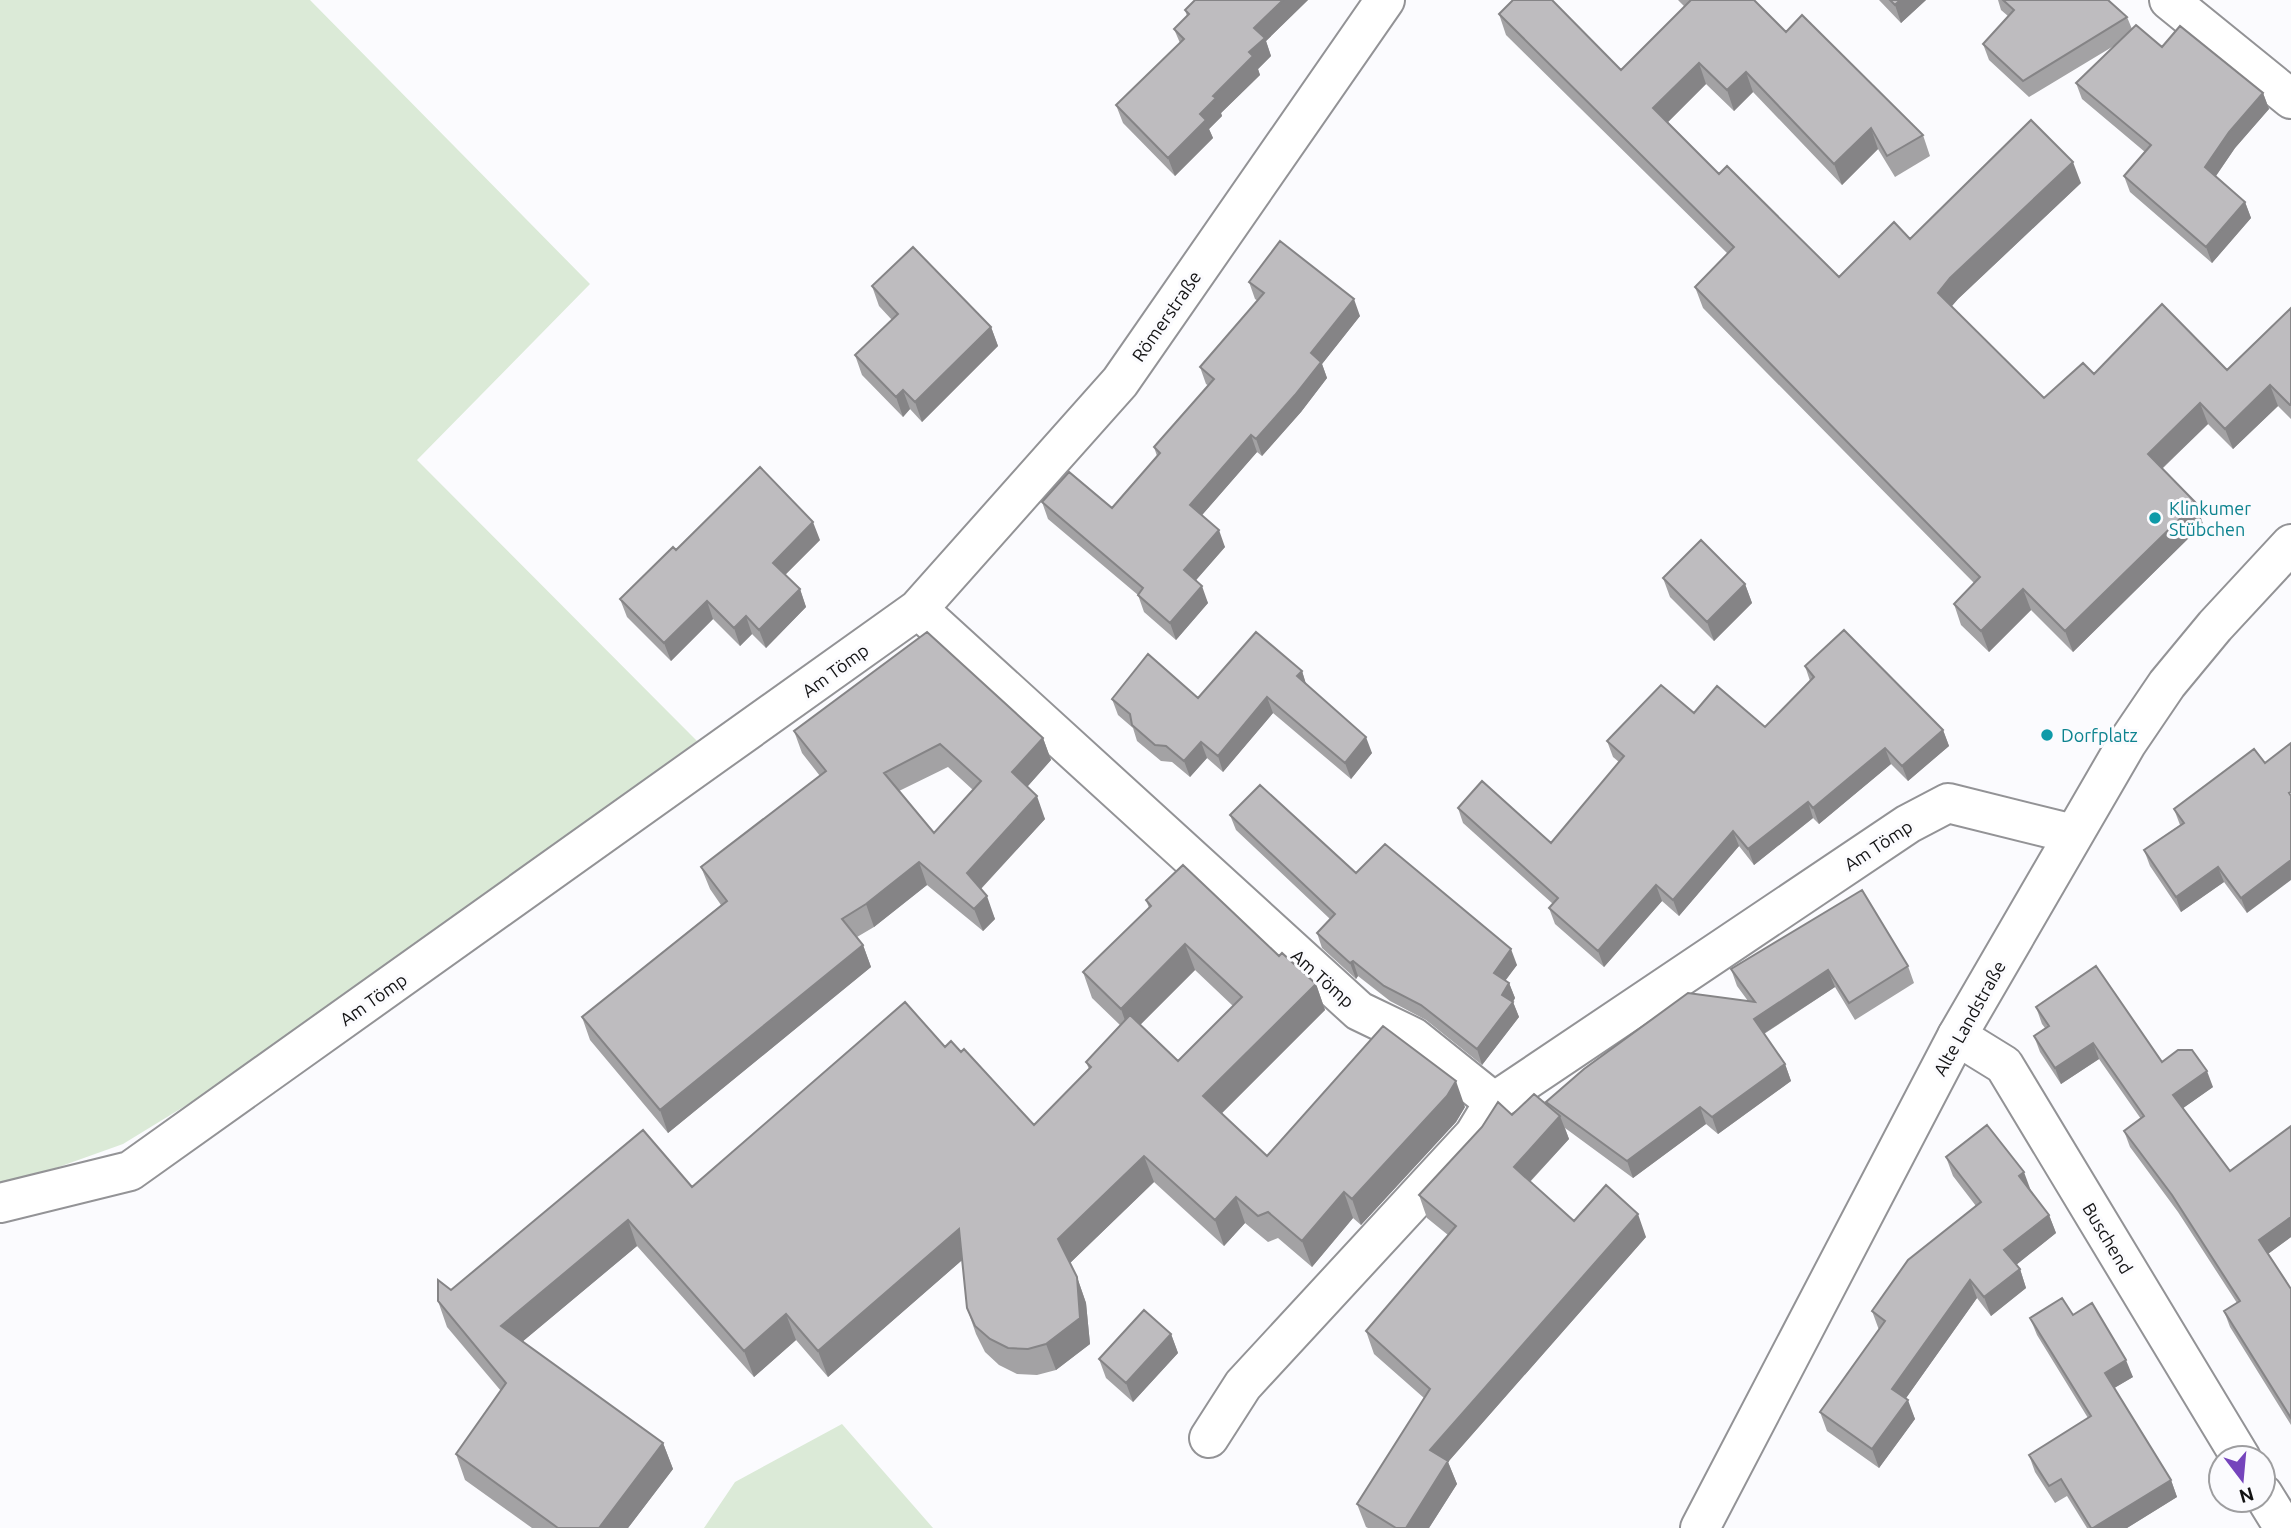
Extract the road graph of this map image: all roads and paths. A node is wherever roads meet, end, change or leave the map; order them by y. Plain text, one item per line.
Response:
1 (1385, 0) edge
2 (2169, 0) edge
3 (2291, 99) edge
4 (2291, 544) edge
5 (918, 609) junction
6 (2073, 834) junction
7 (1957, 1036) junction
8 (1494, 1102) junction
9 (0, 1203) edge
10 (1209, 1438) dead end
11 (2233, 1444) edge
12 (1700, 1528) edge

1 - 5 street, Römerstraße
2 - 3 street
4 - 6 street, Alte Landstraße
5 - 8 street, Am Tömp
5 - 9 street, Am Tömp
6 - 7 street, Alte Landstraße
6 - 8 street, Am Tömp
7 - 11 street, Buschend
7 - 12 street, Alte Landstraße
8 - 10 street, Am Tömp

